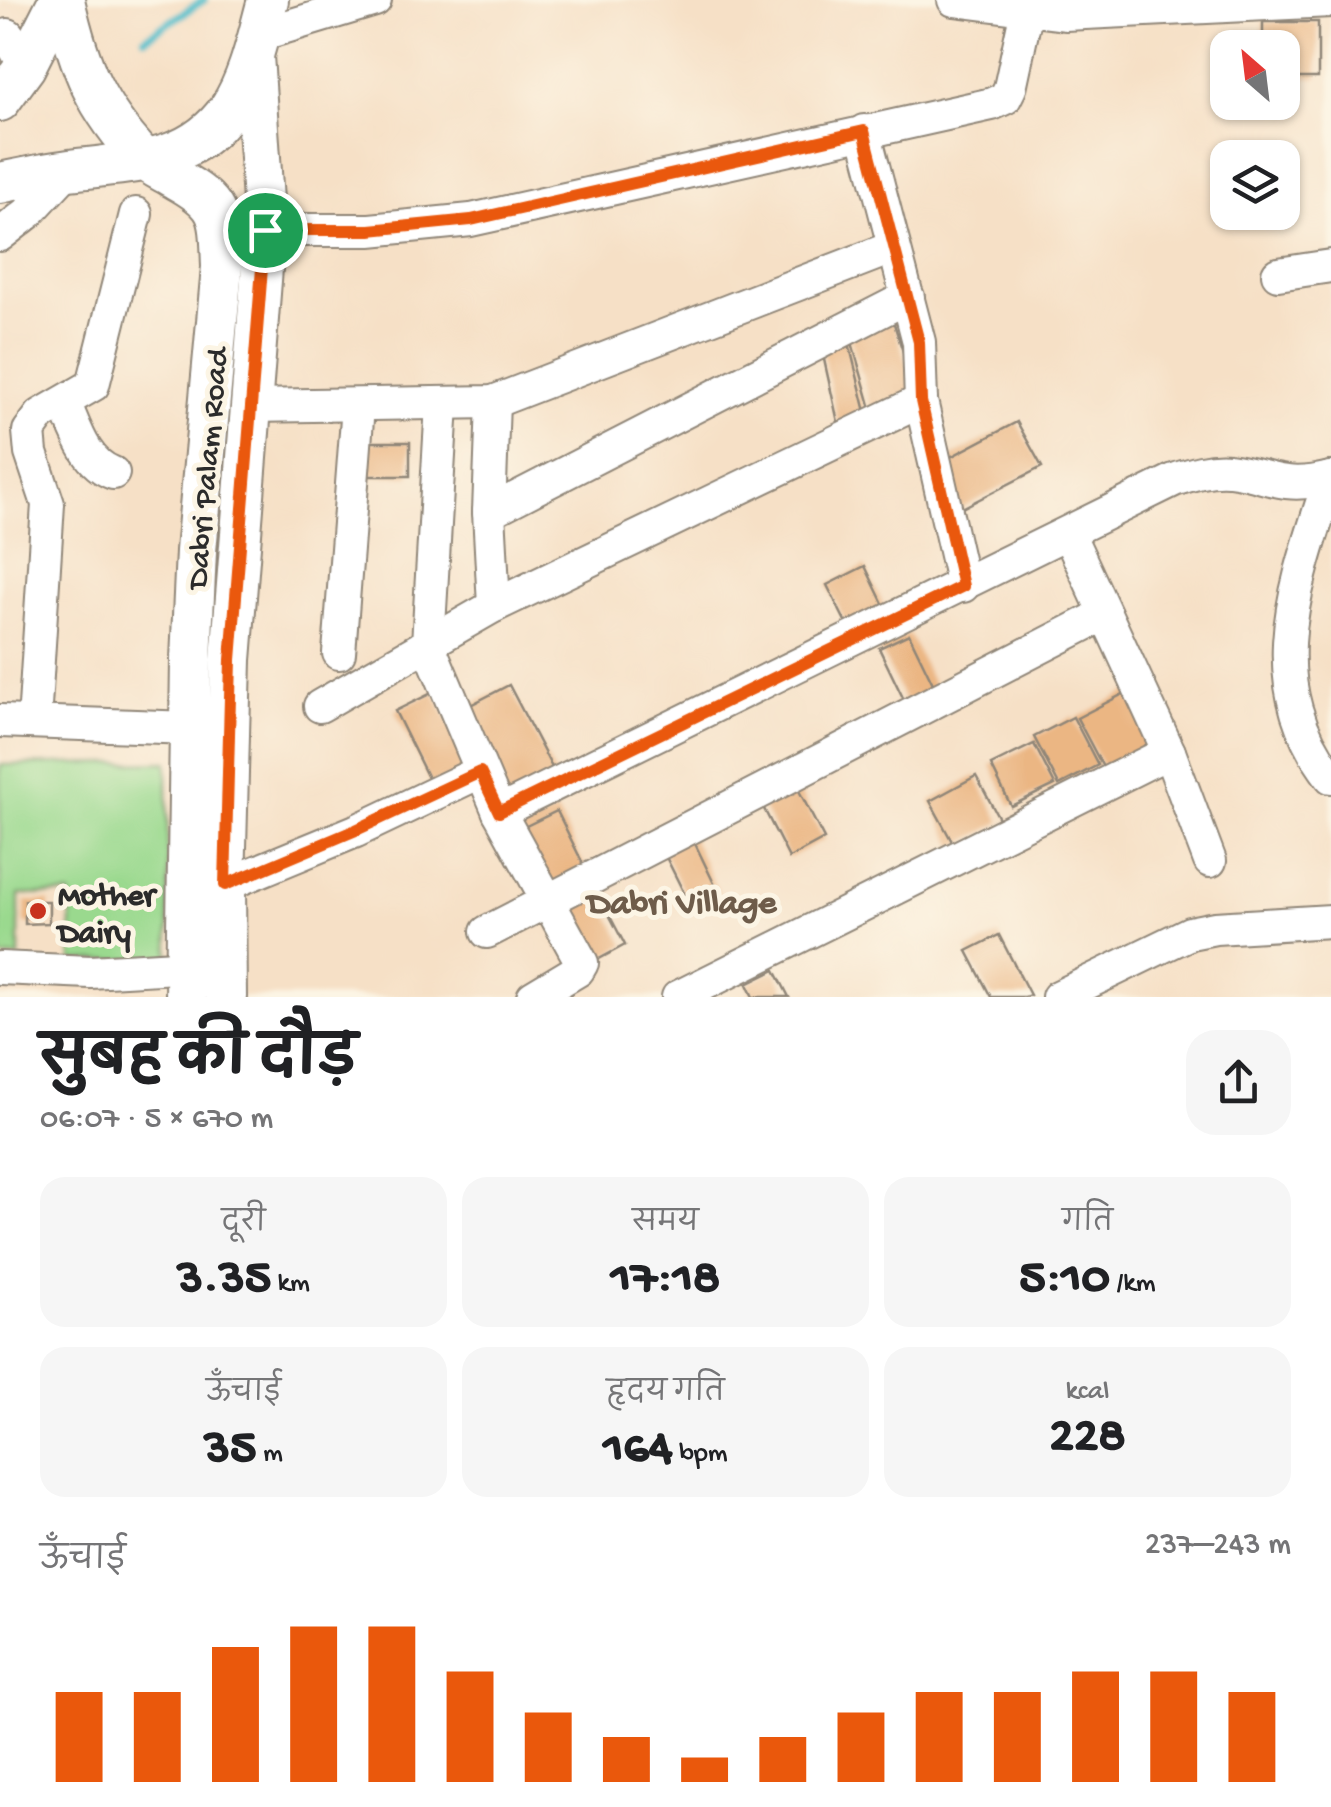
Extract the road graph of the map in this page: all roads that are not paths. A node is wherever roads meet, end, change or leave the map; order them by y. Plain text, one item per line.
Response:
1 (61, 0) edge
2 (375, 0) edge
3 (954, 0) edge
4 (1331, 1) edge
5 (1154, 6) edge
6 (1064, 7) edge
7 (1027, 9) junction
8 (272, 22) edge
9 (8, 41) edge
10 (0, 100) edge
11 (864, 131) junction
12 (147, 162) junction
13 (68, 170) junction
14 (0, 183) edge
15 (136, 214) dead end
16 (265, 230) junction
17 (0, 235) edge
18 (894, 247) junction
19 (1331, 266) edge
20 (1278, 274) dead end
21 (908, 297) junction
22 (921, 401) junction
23 (493, 402) junction
24 (64, 404) junction
25 (442, 404) junction
26 (252, 406) junction
27 (358, 406) junction
28 (113, 473) dead end
29 (1330, 478) edge
30 (489, 512) junction
31 (1068, 533) junction
32 (963, 586) junction
33 (494, 606) junction
34 (1105, 614) junction
35 (428, 644) junction
36 (339, 652) dead end
37 (320, 706) dead end
38 (0, 721) edge
39 (34, 722) junction
40 (190, 728) junction
41 (1169, 752) junction
42 (480, 772) junction
43 (1331, 777) edge
44 (499, 812) junction
45 (1210, 861) dead end
46 (225, 885) junction
47 (545, 902) junction
48 (1331, 920) edge
49 (487, 932) dead end
50 (0, 968) edge
51 (206, 981) edge
52 (532, 997) edge
53 (678, 997) edge
54 (1058, 997) edge

1 - 9 main road
1 - 12 main road, Dabri Palam Road
2 - 8 street
3 - 7 street
4 - 5 street
5 - 6 street
6 - 7 street
7 - 11 street
8 - 12 main road
8 - 16 main road, Dabri Palam Road
9 - 10 main road
11 - 16 street
11 - 18 street
12 - 13 main road
12 - 40 main road, Dabri Palam Road
13 - 14 main road
13 - 17 street
15 - 24 street
16 - 26 main road, Dabri Palam Road
18 - 21 street
18 - 23 street
19 - 20 street
21 - 22 street
21 - 30 street
22 - 32 street
22 - 33 street
23 - 25 street
23 - 30 street
24 - 28 street
24 - 39 street
25 - 27 street
25 - 35 street
26 - 27 street
26 - 46 main road, Dabri Palam Road
27 - 36 street
29 - 31 street
29 - 43 street
30 - 33 street
31 - 32 street
31 - 34 street
32 - 44 street
33 - 35 street
34 - 41 street
34 - 47 street
35 - 37 street
35 - 42 street
38 - 39 street
39 - 40 street
40 - 51 main road, Dabri Palam Road
41 - 45 street
41 - 53 street
42 - 44 street
42 - 46 street
44 - 47 street
46 - 51 main road, Dabri Palam Road
47 - 49 street
47 - 52 street
48 - 54 street
50 - 51 street

